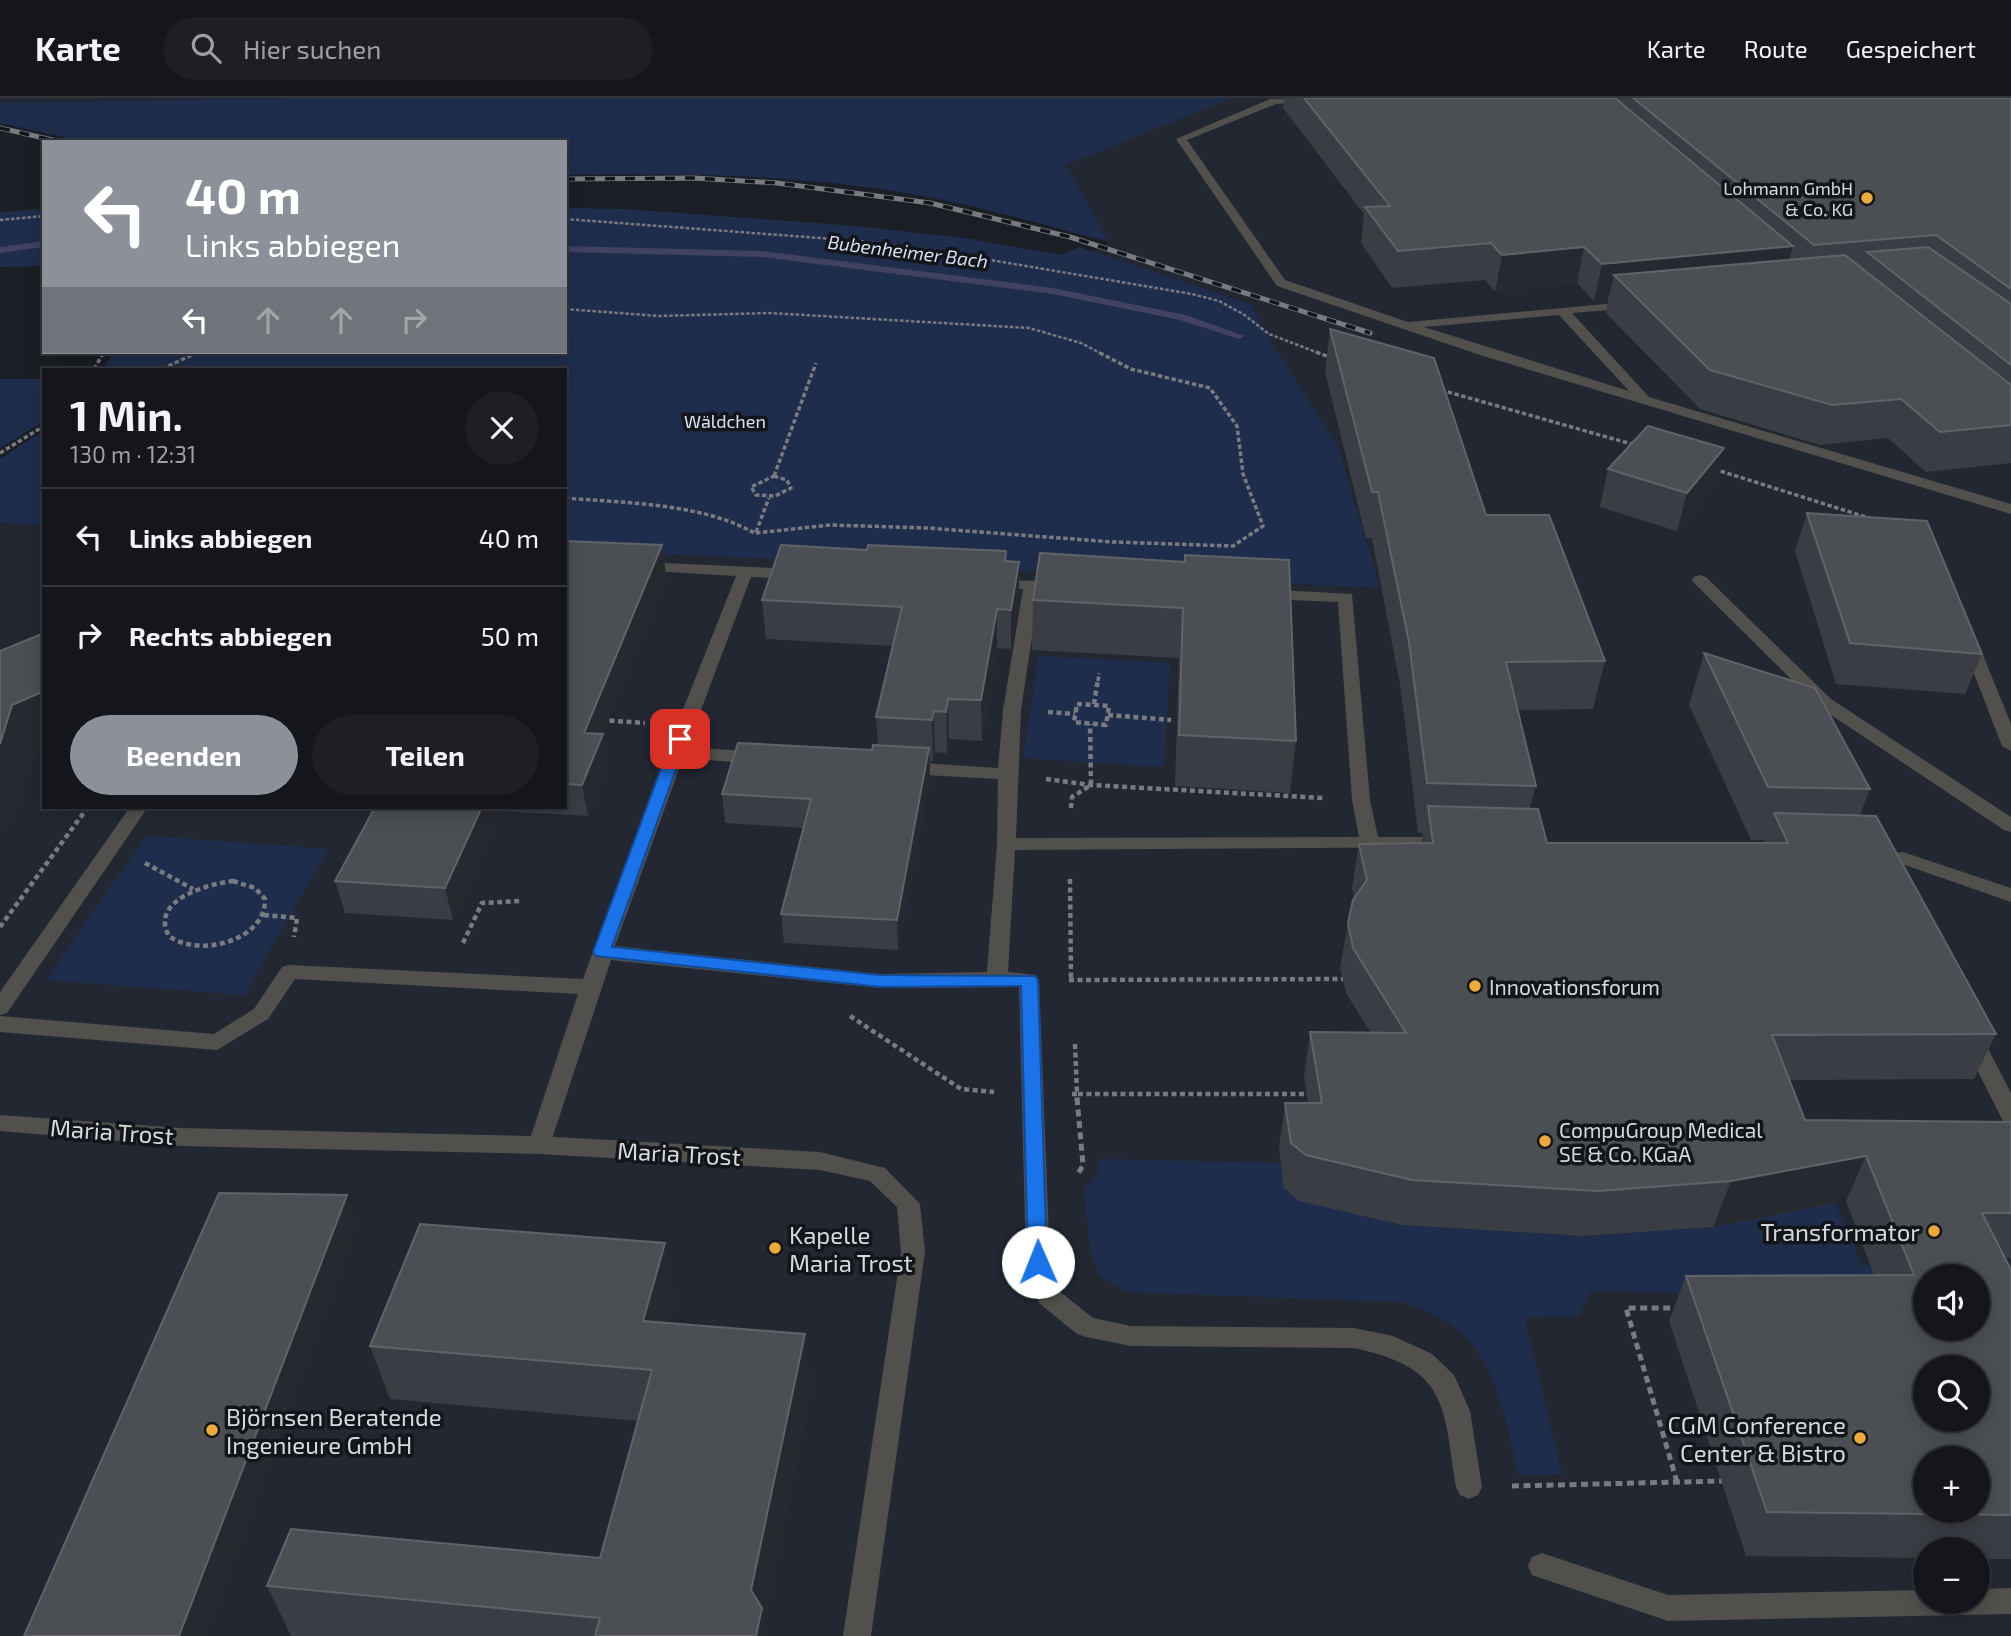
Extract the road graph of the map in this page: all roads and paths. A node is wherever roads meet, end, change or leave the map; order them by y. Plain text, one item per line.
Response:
1 (1324, 98) edge
2 (42, 216) edge
3 (567, 219) edge
4 (0, 220) edge
5 (1641, 303) edge
6 (567, 309) edge
7 (1562, 310) junction
8 (1405, 325) junction
9 (194, 354) edge
10 (1337, 359) edge
11 (816, 363) dead end
12 (164, 368) edge
13 (1429, 386) edge
14 (1645, 400) junction
15 (42, 427) edge
16 (1643, 447) edge
17 (0, 453) edge
18 (1708, 467) edge
19 (774, 476) junction
20 (567, 498) edge
21 (769, 498) junction
22 (2011, 509) edge
23 (1870, 518) edge
24 (756, 533) junction
25 (621, 566) edge
26 (745, 572) junction
27 (813, 575) edge
28 (1700, 579) dead end
29 (977, 582) edge
30 (1032, 585) junction
31 (1073, 586) edge
32 (1250, 593) edge
33 (1962, 624) edge
34 (1098, 673) dead end
35 (1094, 704) junction
36 (1108, 715) junction
37 (592, 720) edge
38 (1171, 720) dead end
39 (1090, 724) junction
40 (684, 725) junction
41 (2011, 746) edge
42 (675, 752) junction
43 (772, 759) edge
44 (882, 766) edge
45 (1007, 774) junction
46 (1091, 785) junction
47 (1361, 800) junction
48 (87, 809) edge
49 (138, 809) edge
50 (2011, 826) edge
51 (1369, 841) junction
52 (1070, 843) junction
53 (1465, 843) edge
54 (1006, 844) junction
55 (112, 845) junction
56 (1893, 883) edge
57 (194, 890) junction
58 (2011, 895) edge
59 (520, 901) dead end
60 (0, 927) edge
61 (602, 952) junction
62 (447, 978) junction
63 (997, 979) junction
64 (1343, 979) dead end
65 (1029, 980) junction
66 (1072, 980) junction
67 (589, 987) junction
68 (1072, 993) dead end
69 (0, 1008) edge
70 (842, 1011) dead end
71 (1961, 1017) edge
72 (0, 1024) edge
73 (1074, 1031) dead end
74 (1306, 1094) dead end
75 (1034, 1097) junction
76 (0, 1122) edge
77 (2006, 1124) edge
78 (539, 1145) junction
79 (1680, 1308) dead end
80 (1723, 1481) dead end
81 (1677, 1482) junction
82 (1469, 1487) joint
83 (1542, 1566) dead end
84 (2011, 1601) edge
85 (857, 1636) edge

1 - 8 street
2 - 4 path
3 - 10 path
5 - 7 street
6 - 24 path
7 - 8 street
7 - 14 street
8 - 14 street
9 - 12 path
11 - 19 path
13 - 16 path
14 - 22 street
15 - 17 path
18 - 23 path
19 - 21 path
19 - 21 path
20 - 24 path
21 - 24 path
24 - 26 path
25 - 26 street
26 - 27 street
26 - 40 street
28 - 50 street
29 - 30 street
30 - 31 street
30 - 45 street
32 - 47 street
33 - 41 street
34 - 35 path
35 - 36 path
35 - 39 path
36 - 38 path
36 - 39 path
37 - 40 path
39 - 46 path
40 - 42 street
42 - 43 street
42 - 61 street
44 - 45 street
45 - 46 path
45 - 54 street
46 - 47 path
46 - 52 path
47 - 51 street
48 - 60 path
49 - 55 street
51 - 52 street
51 - 53 street
52 - 54 street
52 - 66 path
54 - 63 street
55 - 57 path
55 - 69 street
56 - 58 street
57 - 57 path
59 - 62 path
61 - 63 street
61 - 67 street
62 - 67 street
62 - 72 street
63 - 65 street
64 - 66 path
65 - 66 path
65 - 75 street
66 - 68 path
67 - 78 street
70 - 75 path
71 - 77 street
73 - 74 path
75 - 82 street
76 - 78 street, Maria Trost
78 - 85 street, Maria Trost
79 - 81 path
80 - 81 path
81 - 82 path
83 - 84 street

